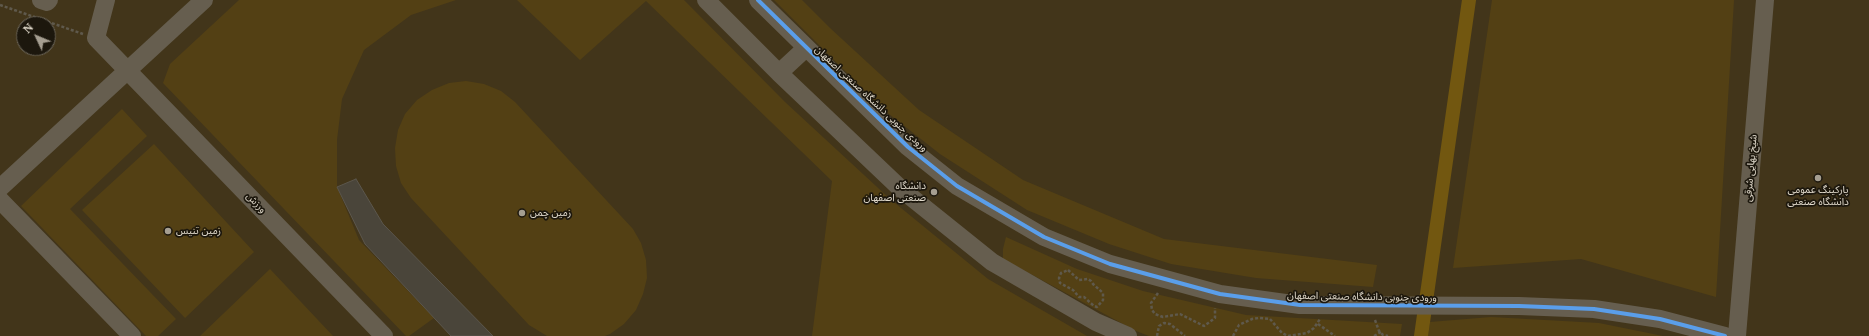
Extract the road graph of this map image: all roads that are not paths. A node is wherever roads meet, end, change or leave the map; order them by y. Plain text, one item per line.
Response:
1 (41, 0) edge
2 (49, 0) edge
3 (106, 0) edge
4 (204, 0) edge
5 (706, 0) edge
6 (758, 0) edge
7 (1766, 0) edge
8 (806, 48) junction
9 (127, 70) junction
10 (779, 73) junction
11 (0, 188) edge
12 (0, 200) edge
13 (132, 336) edge
14 (384, 336) edge
15 (1128, 336) edge
16 (1725, 336) edge
17 (1737, 336) edge

1 - 2 street
3 - 9 street, ورزش
4 - 9 street
5 - 10 street
6 - 8 street, ورودی جنوبی دانشگاه صنعتی اصفهان
7 - 17 street, شیخ بهایی شرقی
8 - 10 street
8 - 16 street, ورودی جنوبی دانشگاه صنعتی اصفهان
9 - 11 street
9 - 14 street, ورزش
10 - 15 street
12 - 13 street

